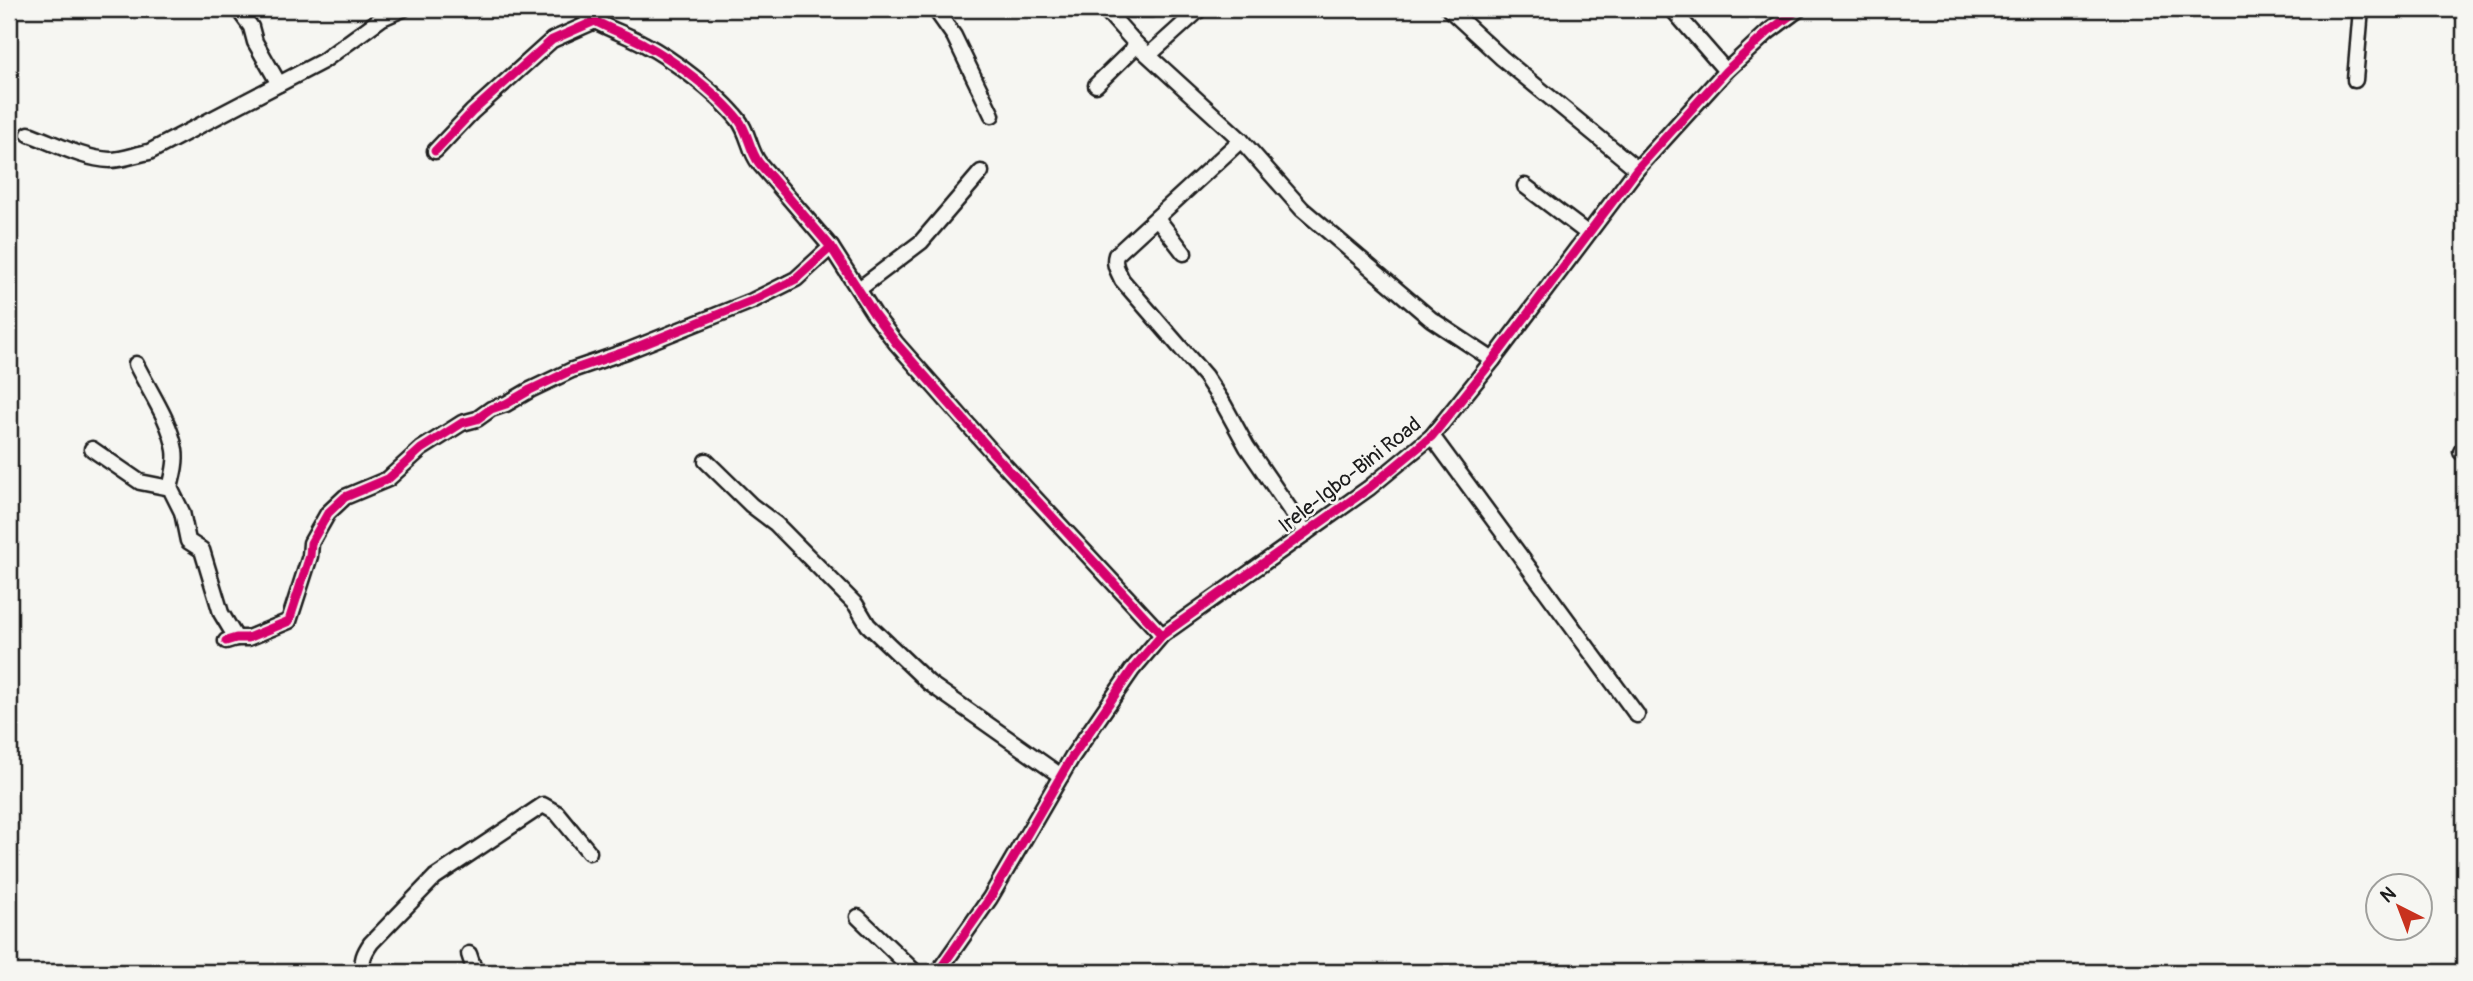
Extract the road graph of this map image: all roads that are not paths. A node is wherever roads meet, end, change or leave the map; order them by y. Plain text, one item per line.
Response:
1 (238, 9) edge
2 (402, 9) edge
3 (579, 9) edge
4 (935, 9) edge
5 (1129, 9) edge
6 (1152, 9) edge
7 (1199, 9) edge
8 (1449, 9) edge
9 (1672, 9) edge
10 (1799, 9) edge
11 (2361, 9) edge
12 (1111, 10) edge
13 (596, 15) edge
14 (1137, 45) junction
15 (1149, 55) junction
16 (1726, 71) junction
17 (2355, 80) dead end
18 (279, 84) junction
19 (1096, 85) dead end
20 (992, 115) dead end
21 (29, 134) dead end
22 (1241, 140) junction
23 (435, 151) dead end
24 (1637, 169) junction
25 (981, 172) dead end
26 (1525, 186) dead end
27 (1157, 218) junction
28 (1587, 233) junction
29 (831, 247) junction
30 (1184, 253) dead end
31 (859, 289) junction
32 (1493, 360) junction
33 (136, 364) dead end
34 (1432, 436) junction
35 (92, 449) dead end
36 (706, 461) dead end
37 (170, 488) junction
38 (1306, 533) junction
39 (1162, 635) junction
40 (1637, 715) dead end
41 (1061, 776) junction
42 (589, 852) dead end
43 (858, 917) dead end
44 (469, 954) dead end
45 (363, 972) edge
46 (475, 972) edge
47 (915, 972) edge
48 (938, 972) edge

1 - 18 street
2 - 18 street
3 - 13 street
4 - 20 street
5 - 6 street
7 - 15 street
8 - 24 street
9 - 16 street
10 - 16 street, Irele-Igbo-Bini Road
11 - 17 street
12 - 14 street
13 - 23 street
13 - 29 street
14 - 15 street
14 - 19 street
15 - 22 street
16 - 24 street, Irele-Igbo-Bini Road
18 - 21 street
22 - 27 street
22 - 32 street
24 - 28 street, Irele-Igbo-Bini Road
25 - 31 street
26 - 28 street
27 - 30 street
27 - 38 street
28 - 32 street, Irele-Igbo-Bini Road
29 - 31 street
29 - 37 street
31 - 39 street
32 - 34 street, Irele-Igbo-Bini Road
33 - 37 street
34 - 38 street, Irele-Igbo-Bini Road
34 - 40 street
35 - 37 street
36 - 41 street
38 - 39 street, Irele-Igbo-Bini Road
39 - 41 street, Irele-Igbo-Bini Road
41 - 48 street, Irele-Igbo-Bini Road
42 - 45 street
43 - 47 street
44 - 46 street

